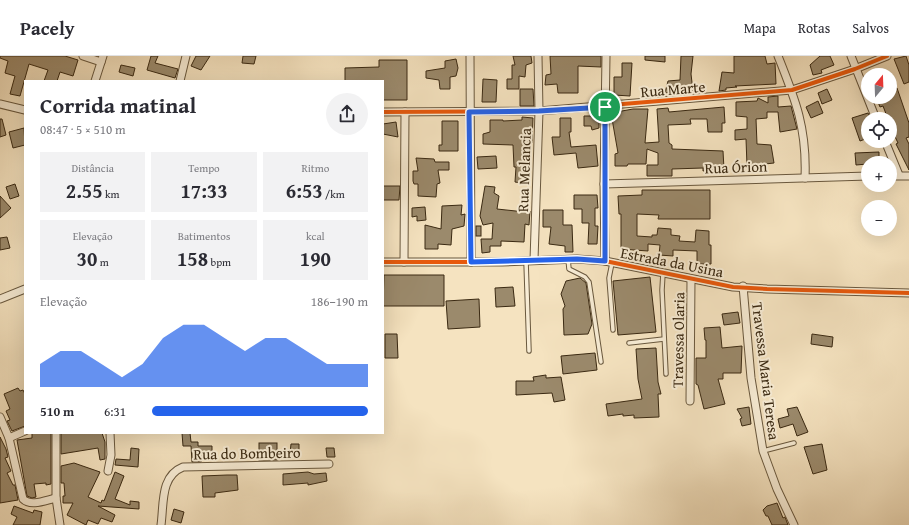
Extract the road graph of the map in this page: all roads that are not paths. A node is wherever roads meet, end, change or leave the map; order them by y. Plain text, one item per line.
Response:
1 (82, 56) edge
2 (186, 56) edge
3 (470, 56) edge
4 (538, 56) edge
5 (606, 56) edge
6 (778, 56) edge
7 (851, 56) edge
8 (887, 56) edge
9 (102, 59) edge
10 (856, 69) junction
11 (96, 80) edge
12 (180, 80) edge
13 (792, 90) junction
14 (0, 104) edge
15 (605, 107) junction
16 (24, 110) edge
17 (539, 111) junction
18 (384, 112) edge
19 (405, 112) junction
20 (469, 112) junction
21 (873, 112) edge
22 (888, 148) edge
23 (899, 175) joint
24 (861, 176) edge
25 (909, 176) edge
26 (805, 178) junction
27 (604, 184) junction
28 (534, 260) junction
29 (568, 260) junction
30 (526, 261) junction
31 (384, 262) edge
32 (404, 262) junction
33 (471, 262) junction
34 (609, 262) junction
35 (663, 273) junction
36 (691, 279) junction
37 (743, 286) junction
38 (24, 289) edge
39 (909, 293) edge
40 (0, 299) edge
41 (613, 330) dead end
42 (664, 339) junction
43 (629, 344) dead end
44 (529, 351) dead end
45 (600, 362) dead end
46 (666, 374) dead end
47 (690, 401) dead end
48 (0, 417) edge
49 (24, 431) edge
50 (56, 434) edge
51 (110, 434) edge
52 (9, 438) junction
53 (794, 443) dead end
54 (763, 451) junction
55 (329, 464) dead end
56 (108, 471) dead end
57 (56, 498) junction
58 (60, 525) edge
59 (161, 525) edge
60 (794, 525) edge

1 - 9 street
2 - 12 street
3 - 20 street
4 - 17 street, Rua Melancia
5 - 15 street
6 - 13 street
7 - 10 street
8 - 10 street, Rua Marte
9 - 11 street
10 - 13 street, Rua Marte
10 - 21 street
13 - 15 street, Rua Marte
13 - 26 street
14 - 16 street
15 - 17 street, Rua Marte
15 - 27 street
17 - 20 street, Rua Marte
17 - 28 street, Rua Melancia
18 - 19 street, Rua Marte
19 - 20 street, Rua Marte
19 - 32 street
20 - 33 street
22 - 23 street
23 - 25 street
24 - 26 street, Rua Órion
26 - 27 street, Rua Órion
27 - 34 street
28 - 29 street, Estrada da Usina
28 - 30 street, Estrada da Usina
29 - 34 street, Estrada da Usina
29 - 45 lane
30 - 33 street, Estrada da Usina
30 - 44 lane
31 - 32 street, Estrada da Usina
32 - 33 street, Estrada da Usina
34 - 35 street, Estrada da Usina
34 - 41 lane
35 - 36 street, Estrada da Usina
35 - 42 lane
36 - 37 street, Estrada da Usina
36 - 47 street, Travessa Olaria
37 - 39 street, Estrada da Usina
37 - 54 street, Travessa Maria Teresa
38 - 40 street
42 - 43 lane
42 - 46 lane
48 - 52 street
49 - 52 street
50 - 57 street
51 - 56 street
52 - 57 street
53 - 54 lane
54 - 60 street, Travessa Maria Teresa
55 - 59 street, Rua do Bombeiro
57 - 58 street

